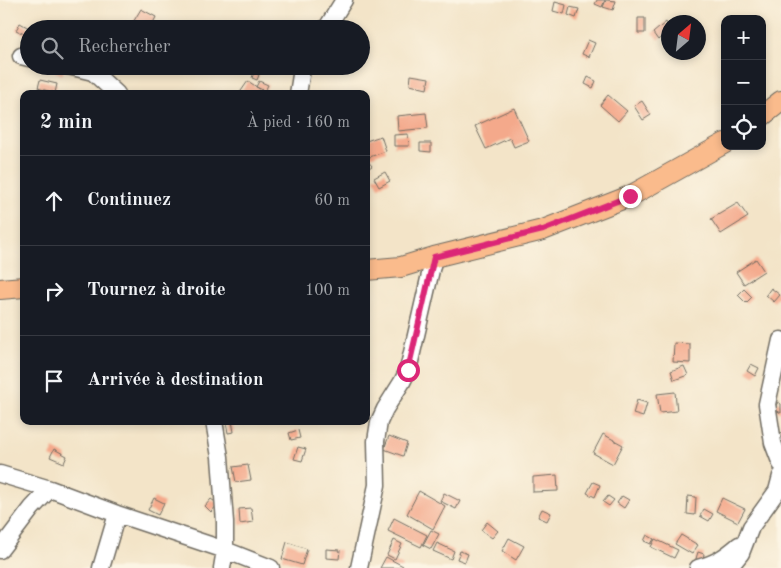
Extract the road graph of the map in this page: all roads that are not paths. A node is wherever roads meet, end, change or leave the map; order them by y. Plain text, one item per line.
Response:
1 (344, 0) edge
2 (332, 20) edge
3 (96, 75) edge
4 (301, 75) edge
5 (113, 90) edge
6 (299, 90) edge
7 (781, 101) edge
8 (766, 113) edge
9 (721, 145) edge
10 (434, 257) junction
11 (370, 270) edge
12 (20, 287) edge
13 (0, 289) edge
14 (781, 340) edge
15 (215, 425) edge
16 (781, 464) edge
17 (0, 474) edge
18 (781, 476) edge
19 (50, 489) junction
20 (117, 514) junction
21 (746, 538) junction
22 (0, 550) edge
23 (226, 550) junction
24 (101, 568) edge
25 (222, 568) edge
26 (271, 568) edge
27 (359, 568) edge
28 (698, 568) edge
29 (729, 568) edge

1 - 2 street
3 - 5 street
4 - 6 street
7 - 8 main road
9 - 10 main road
10 - 11 main road
10 - 27 street
12 - 13 main road
14 - 16 street
15 - 23 street
17 - 19 street
18 - 21 street
19 - 20 street
19 - 22 street
20 - 23 street
20 - 24 street
21 - 28 street
21 - 29 street
23 - 25 street
23 - 26 street

